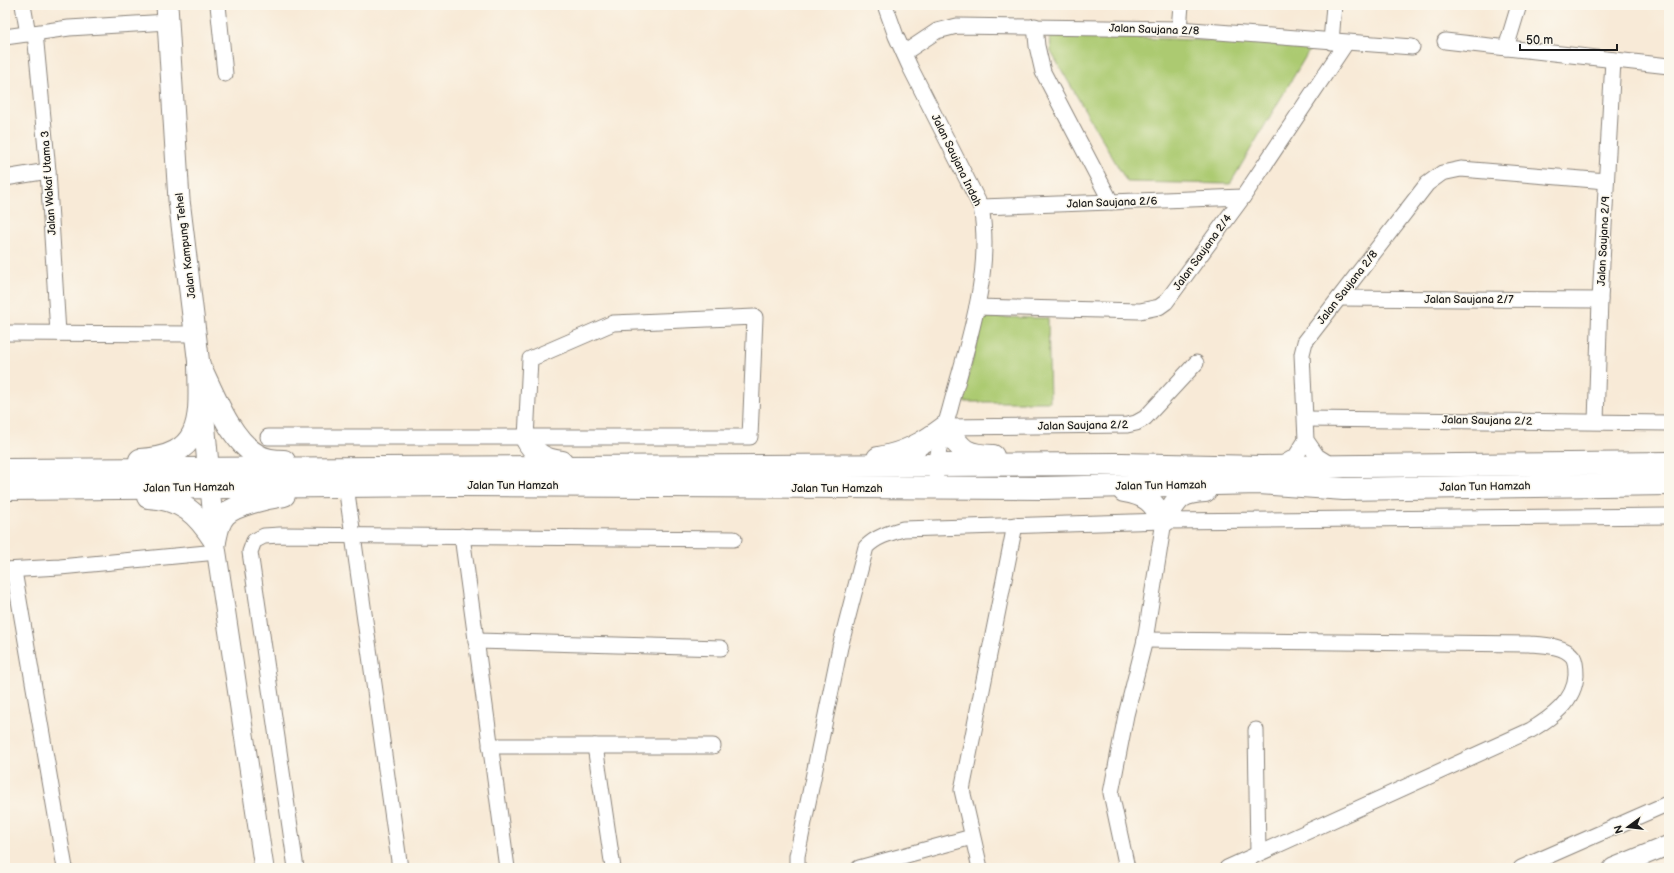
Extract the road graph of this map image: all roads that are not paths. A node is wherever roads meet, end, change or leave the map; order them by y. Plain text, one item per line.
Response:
1 (23, 5) edge
2 (218, 5) edge
3 (885, 5) edge
4 (1181, 5) edge
5 (1334, 5) edge
6 (1519, 5) edge
7 (167, 13) edge
8 (1035, 26) junction
9 (1179, 29) junction
10 (31, 33) junction
11 (5, 36) edge
12 (1445, 40) dead end
13 (1331, 42) junction
14 (1346, 43) junction
15 (1412, 47) dead end
16 (1506, 48) junction
17 (904, 53) junction
18 (1613, 60) junction
19 (1669, 66) edge
20 (225, 74) dead end
21 (48, 171) junction
22 (5, 178) edge
23 (1606, 181) junction
24 (1242, 197) junction
25 (1111, 202) junction
26 (981, 207) junction
27 (1339, 298) junction
28 (1600, 300) junction
29 (977, 307) junction
30 (5, 333) edge
31 (58, 333) junction
32 (195, 334) junction
33 (1196, 363) dead end
34 (199, 365) junction
35 (1306, 419) junction
36 (1596, 421) junction
37 (1669, 423) edge
38 (945, 427) junction
39 (268, 437) dead end
40 (526, 438) junction
41 (1306, 440) junction
42 (1669, 463) edge
43 (1098, 465) junction
44 (778, 466) junction
45 (936, 466) junction
46 (1333, 466) junction
47 (616, 467) junction
48 (1278, 467) junction
49 (442, 469) junction
50 (366, 470) junction
51 (209, 478) junction
52 (5, 479) edge
53 (1669, 484) edge
54 (337, 486) junction
55 (936, 488) junction
56 (1042, 488) junction
57 (1344, 489) junction
58 (1669, 516) edge
59 (1164, 521) junction
60 (1015, 526) junction
61 (353, 535) junction
62 (462, 536) junction
63 (734, 539) dead end
64 (216, 546) junction
65 (10, 571) edge
66 (1145, 640) junction
67 (476, 641) junction
68 (721, 648) dead end
69 (1256, 730) dead end
70 (490, 746) junction
71 (595, 746) junction
72 (713, 746) dead end
73 (1669, 803) edge
74 (972, 837) junction
75 (1669, 844) edge
76 (1258, 854) junction
77 (65, 868) edge
78 (264, 868) edge
79 (296, 868) edge
80 (400, 868) edge
81 (507, 868) edge
82 (613, 868) edge
83 (797, 868) edge
84 (859, 868) edge
85 (980, 868) edge
86 (1127, 868) edge
87 (1227, 868) edge
88 (1521, 868) edge
89 (1612, 868) edge

1 - 10 street, Jalan Wakaf Utama 3
2 - 20 street
3 - 17 street, Jalan Saujana Indah
4 - 9 street
5 - 13 street
6 - 16 street
7 - 10 street
7 - 32 main road, Jalan Kampung Tehel
8 - 9 street, Jalan Saujana 2/8
8 - 17 street, Jalan Saujana 2/8
8 - 25 street
9 - 13 street, Jalan Saujana 2/8
10 - 11 street
10 - 21 street, Jalan Wakaf Utama 3
12 - 16 street
13 - 14 street, Jalan Saujana 2/8
14 - 15 street, Jalan Saujana 2/8
14 - 24 street, Jalan Saujana 2/4
16 - 18 street
17 - 26 street, Jalan Saujana Indah
18 - 19 street
18 - 23 street, Jalan Saujana 2/9
21 - 22 street
21 - 31 street, Jalan Wakaf Utama 3
23 - 27 street, Jalan Saujana 2/8
23 - 28 street, Jalan Saujana 2/9
24 - 25 street, Jalan Saujana 2/6
24 - 29 street, Jalan Saujana 2/4
25 - 26 street, Jalan Saujana 2/6
26 - 29 street, Jalan Saujana Indah
27 - 28 street, Jalan Saujana 2/7
27 - 35 street, Jalan Saujana 2/8
28 - 36 street, Jalan Saujana 2/9
29 - 38 street, Jalan Saujana Indah
30 - 31 street
31 - 32 street
32 - 34 main road, Jalan Kampung Tehel
33 - 38 street, Jalan Saujana 2/2
34 - 50 main road
34 - 51 main road, Jalan Kampung Tehel
34 - 52 main road
35 - 36 street, Jalan Saujana 2/2
35 - 41 street, Jalan Saujana 2/8
36 - 37 street, Jalan Saujana 2/2
38 - 43 main road
38 - 44 main road
38 - 45 street, Jalan Saujana Indah
39 - 40 street
40 - 40 street
40 - 47 main road
40 - 49 main road
41 - 46 street
41 - 48 street
42 - 46 main road, Jalan Tun Hamzah
43 - 45 main road, Jalan Tun Hamzah
43 - 48 main road, Jalan Tun Hamzah
44 - 45 main road, Jalan Tun Hamzah
44 - 47 main road, Jalan Tun Hamzah
45 - 55 street, Jalan Saujana Indah
46 - 48 main road, Jalan Tun Hamzah
47 - 49 main road, Jalan Tun Hamzah
49 - 50 main road, Jalan Tun Hamzah
50 - 51 main road, Jalan Tun Hamzah
51 - 52 main road, Jalan Tun Hamzah
51 - 54 main road, Jalan Tun Hamzah
51 - 64 street
52 - 64 main road
53 - 57 main road, Jalan Tun Hamzah
54 - 55 main road, Jalan Tun Hamzah
54 - 61 street
54 - 64 main road
55 - 56 main road, Jalan Tun Hamzah
56 - 57 main road, Jalan Tun Hamzah
56 - 59 main road
57 - 59 main road
58 - 59 street
59 - 60 street
59 - 66 street
60 - 74 street
60 - 83 street
61 - 62 street
61 - 79 street
61 - 80 street
62 - 63 street
62 - 67 street
64 - 65 street
64 - 78 street
65 - 77 street
66 - 76 street
66 - 86 street
67 - 68 street
67 - 70 street
69 - 76 street
70 - 71 street
70 - 81 street
71 - 72 street
71 - 82 street
73 - 88 street
74 - 84 street
74 - 85 street
75 - 89 street
76 - 87 street

